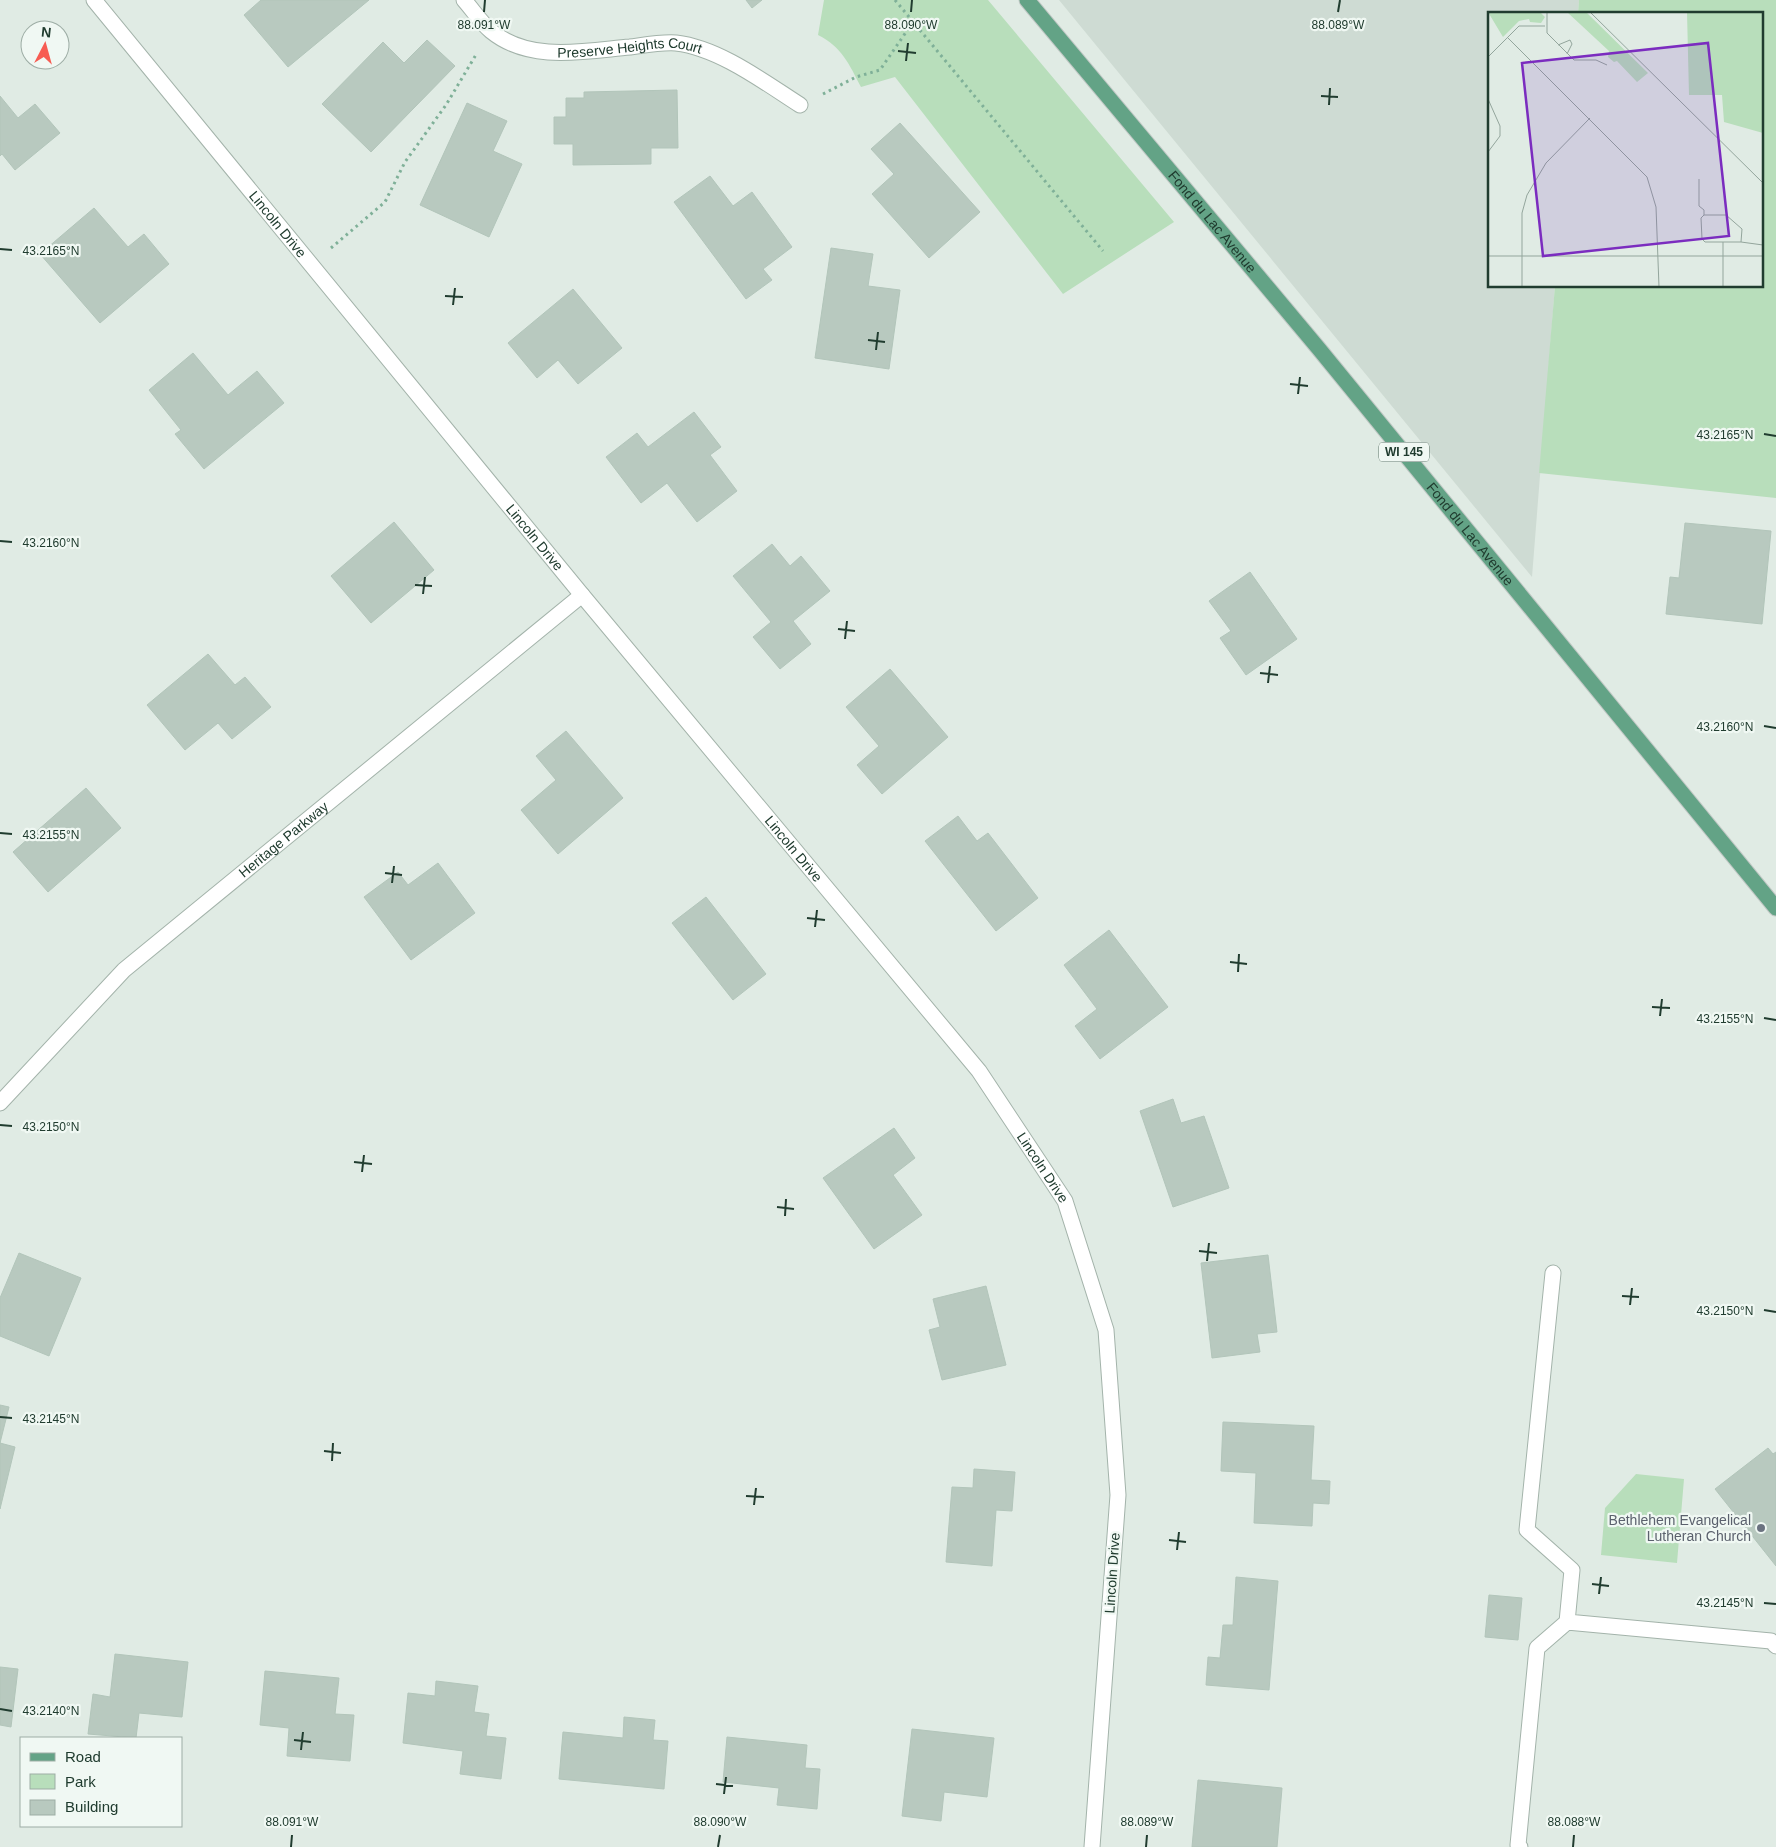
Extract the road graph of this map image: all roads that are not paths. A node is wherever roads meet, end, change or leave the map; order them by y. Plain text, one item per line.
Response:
1 (94, 0) edge
2 (464, 0) edge
3 (1027, 0) edge
4 (800, 105) road end
5 (582, 594) junction
6 (1776, 908) edge
7 (0, 1103) edge
8 (1553, 1273) dead end
9 (1567, 1622) junction
10 (1776, 1646) edge
11 (1092, 1847) edge
12 (1520, 1847) edge

1 - 5 street, Lincoln Drive
2 - 4 street, Preserve Heights Court
3 - 6 main road, Fond du Lac Avenue / WI 145
5 - 7 street, Heritage Parkway
5 - 11 street, Lincoln Drive
8 - 9 street
9 - 10 street
9 - 12 street

